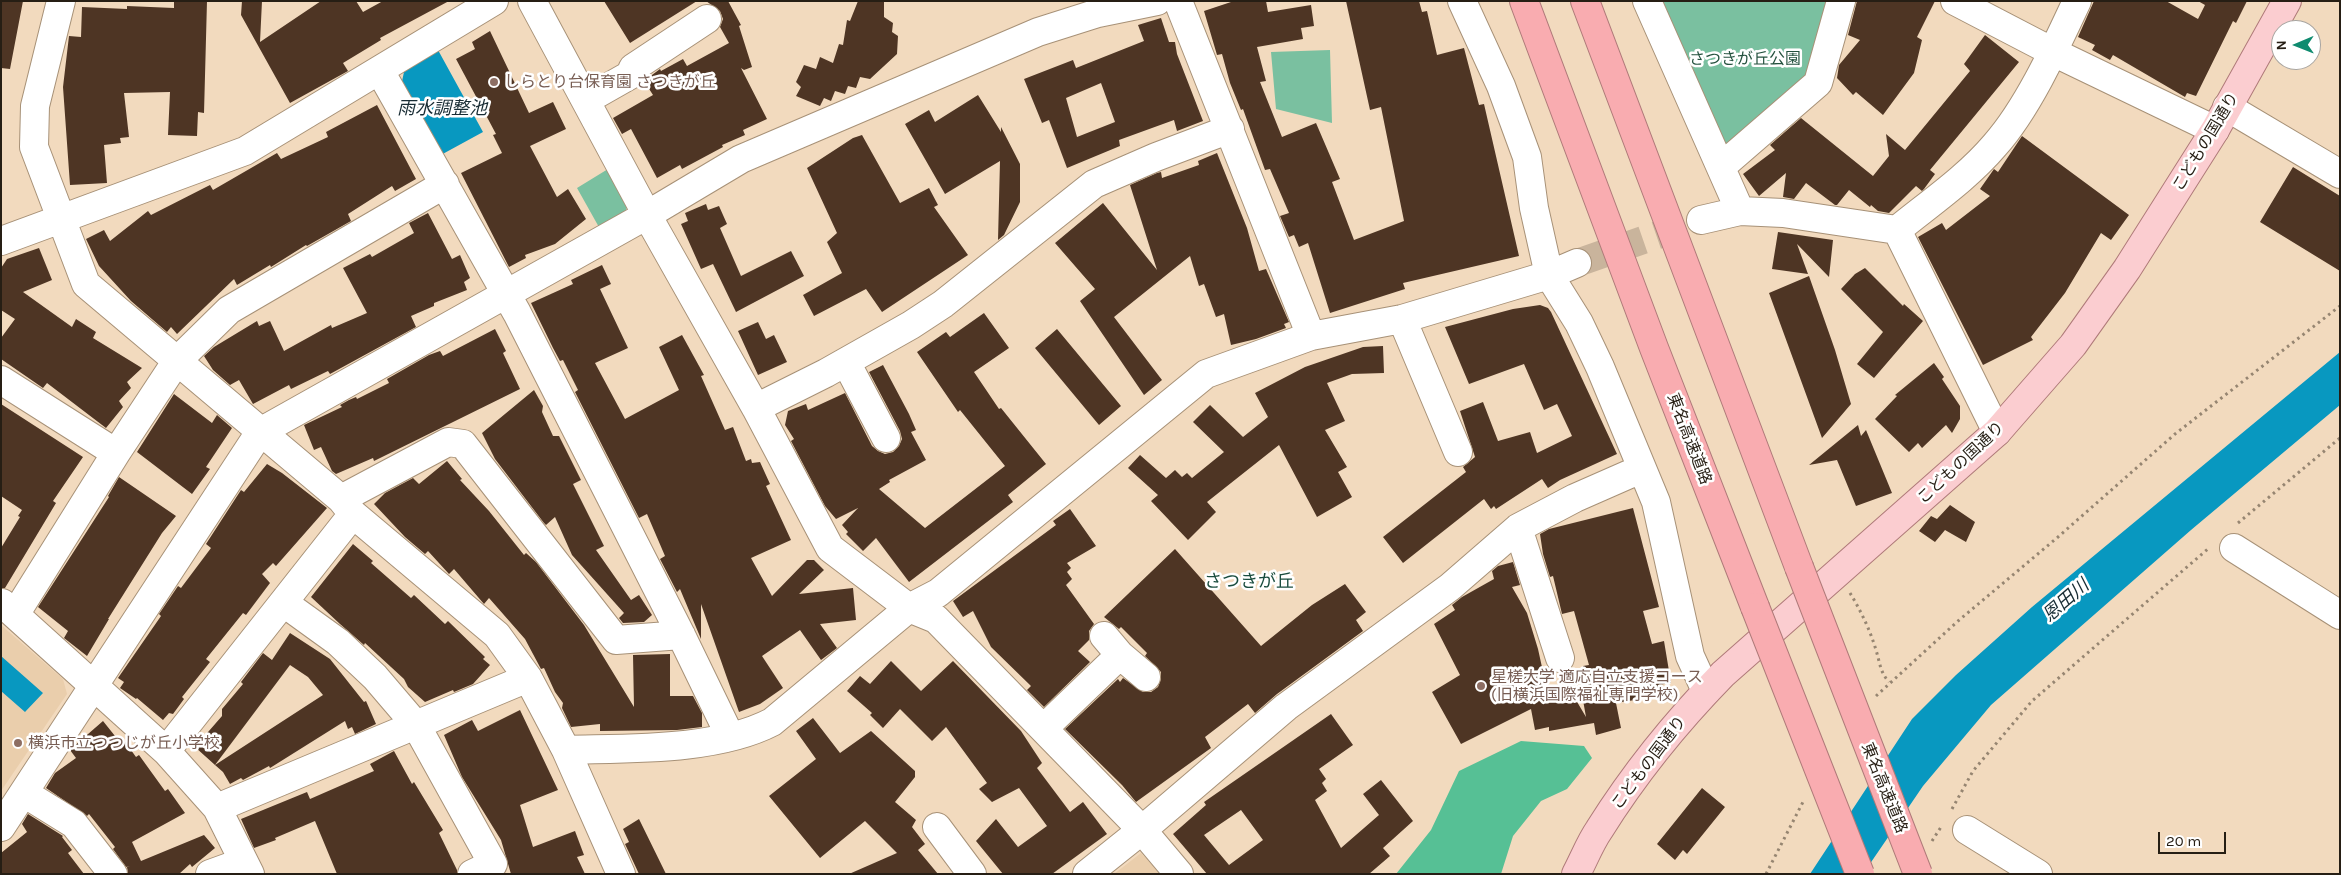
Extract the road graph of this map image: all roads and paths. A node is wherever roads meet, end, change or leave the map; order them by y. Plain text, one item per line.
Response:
1 (61, 1) edge
2 (494, 1) edge
3 (532, 1) edge
4 (1157, 1) edge
5 (1178, 1) edge
6 (1462, 1) edge
7 (1524, 1) edge
8 (1584, 1) edge
9 (1646, 1) edge
10 (1841, 1) edge
11 (1955, 1) edge
12 (2077, 1) edge
13 (2287, 1) edge
14 (702, 29) dead end
15 (2053, 52) junction
16 (380, 71) junction
17 (586, 100) junction
18 (2221, 118) junction
19 (1230, 129) junction
20 (1721, 167) junction
21 (2340, 174) edge
22 (445, 184) junction
23 (1740, 210) junction
24 (647, 215) junction
25 (60, 219) junction
26 (1701, 220) tunnel mouth
27 (1896, 230) junction
28 (1, 241) edge
29 (1577, 263) tunnel mouth
30 (1548, 275) junction
31 (504, 293) junction
32 (2340, 306) edge
33 (1402, 319) junction
34 (1312, 336) junction
35 (176, 362) junction
36 (846, 362) junction
37 (1, 380) edge
38 (756, 408) junction
39 (260, 432) junction
40 (1997, 432) junction
41 (886, 438) dead end
42 (2340, 438) edge
43 (1458, 452) dead end
44 (116, 453) junction
45 (1641, 469) junction
46 (346, 507) junction
47 (1518, 528) junction
48 (2226, 541) junction
49 (1838, 573) junction
50 (284, 603) junction
51 (8, 608) edge
52 (909, 608) junction
53 (2340, 615) edge
54 (682, 635) junction
55 (1560, 658) dead end
56 (1146, 677) dead end
57 (528, 678) junction
58 (1889, 682) junction
59 (94, 685) junction
60 (1882, 689) dead end
61 (1706, 690) junction
62 (416, 725) junction
63 (1044, 728) junction
64 (730, 736) junction
65 (566, 750) junction
66 (166, 751) junction
67 (24, 793) junction
68 (217, 808) junction
69 (1959, 821) joint
70 (1, 827) edge
71 (1142, 830) junction
72 (939, 838) dead end
73 (247, 868) edge
74 (113, 874) edge
75 (210, 874) edge
76 (472, 874) edge
77 (621, 874) edge
78 (972, 874) edge
79 (1087, 874) edge
80 (1179, 874) edge
81 (1576, 874) edge
82 (1860, 874) edge
83 (1918, 874) edge
84 (2038, 874) edge

1 - 25 street
2 - 16 street
3 - 17 street
4 - 24 street
5 - 19 street
6 - 30 street
7 - 82 highway, 東名高速道路, bridge
8 - 83 highway, 東名高速道路, bridge
9 - 20 street
10 - 20 street
11 - 15 street
12 - 15 street
13 - 18 main road, こどもの国通り
14 - 17 street
15 - 18 street
15 - 27 street
16 - 22 street
16 - 25 street
17 - 24 street
18 - 21 street
18 - 40 main road, こどもの国通り
19 - 34 street
19 - 36 street
20 - 23 street
22 - 31 street
22 - 35 street
23 - 26 street
23 - 27 street
24 - 31 street
24 - 38 street
25 - 28 street
25 - 35 street
27 - 40 street
29 - 30 street
30 - 33 street
30 - 45 street
31 - 39 street
31 - 54 street
32 - 58 path
33 - 34 street
33 - 43 street
34 - 52 street
35 - 39 street
35 - 44 street
36 - 38 street
36 - 41 street
37 - 44 street
38 - 52 street
39 - 46 street
39 - 59 street
40 - 49 main road, こどもの国通り
42 - 48 path
44 - 51 street
45 - 47 street
45 - 61 street
46 - 50 street
46 - 54 street
46 - 57 street
47 - 55 street
47 - 71 street
48 - 53 street
48 - 69 path
49 - 58 path
49 - 61 main road, こどもの国通り
50 - 62 street
50 - 66 street
51 - 59 street
52 - 63 street
52 - 64 street
54 - 64 street
56 - 63 street
57 - 62 street
57 - 65 street
58 - 60 path
59 - 66 street
59 - 67 street
61 - 81 main road, こどもの国通り
62 - 68 street
62 - 76 street
63 - 71 street
64 - 65 street
65 - 77 street
66 - 68 street
67 - 70 street
67 - 74 street
68 - 73 street
69 - 84 street
71 - 79 street
71 - 80 street
72 - 78 street
73 - 75 street

